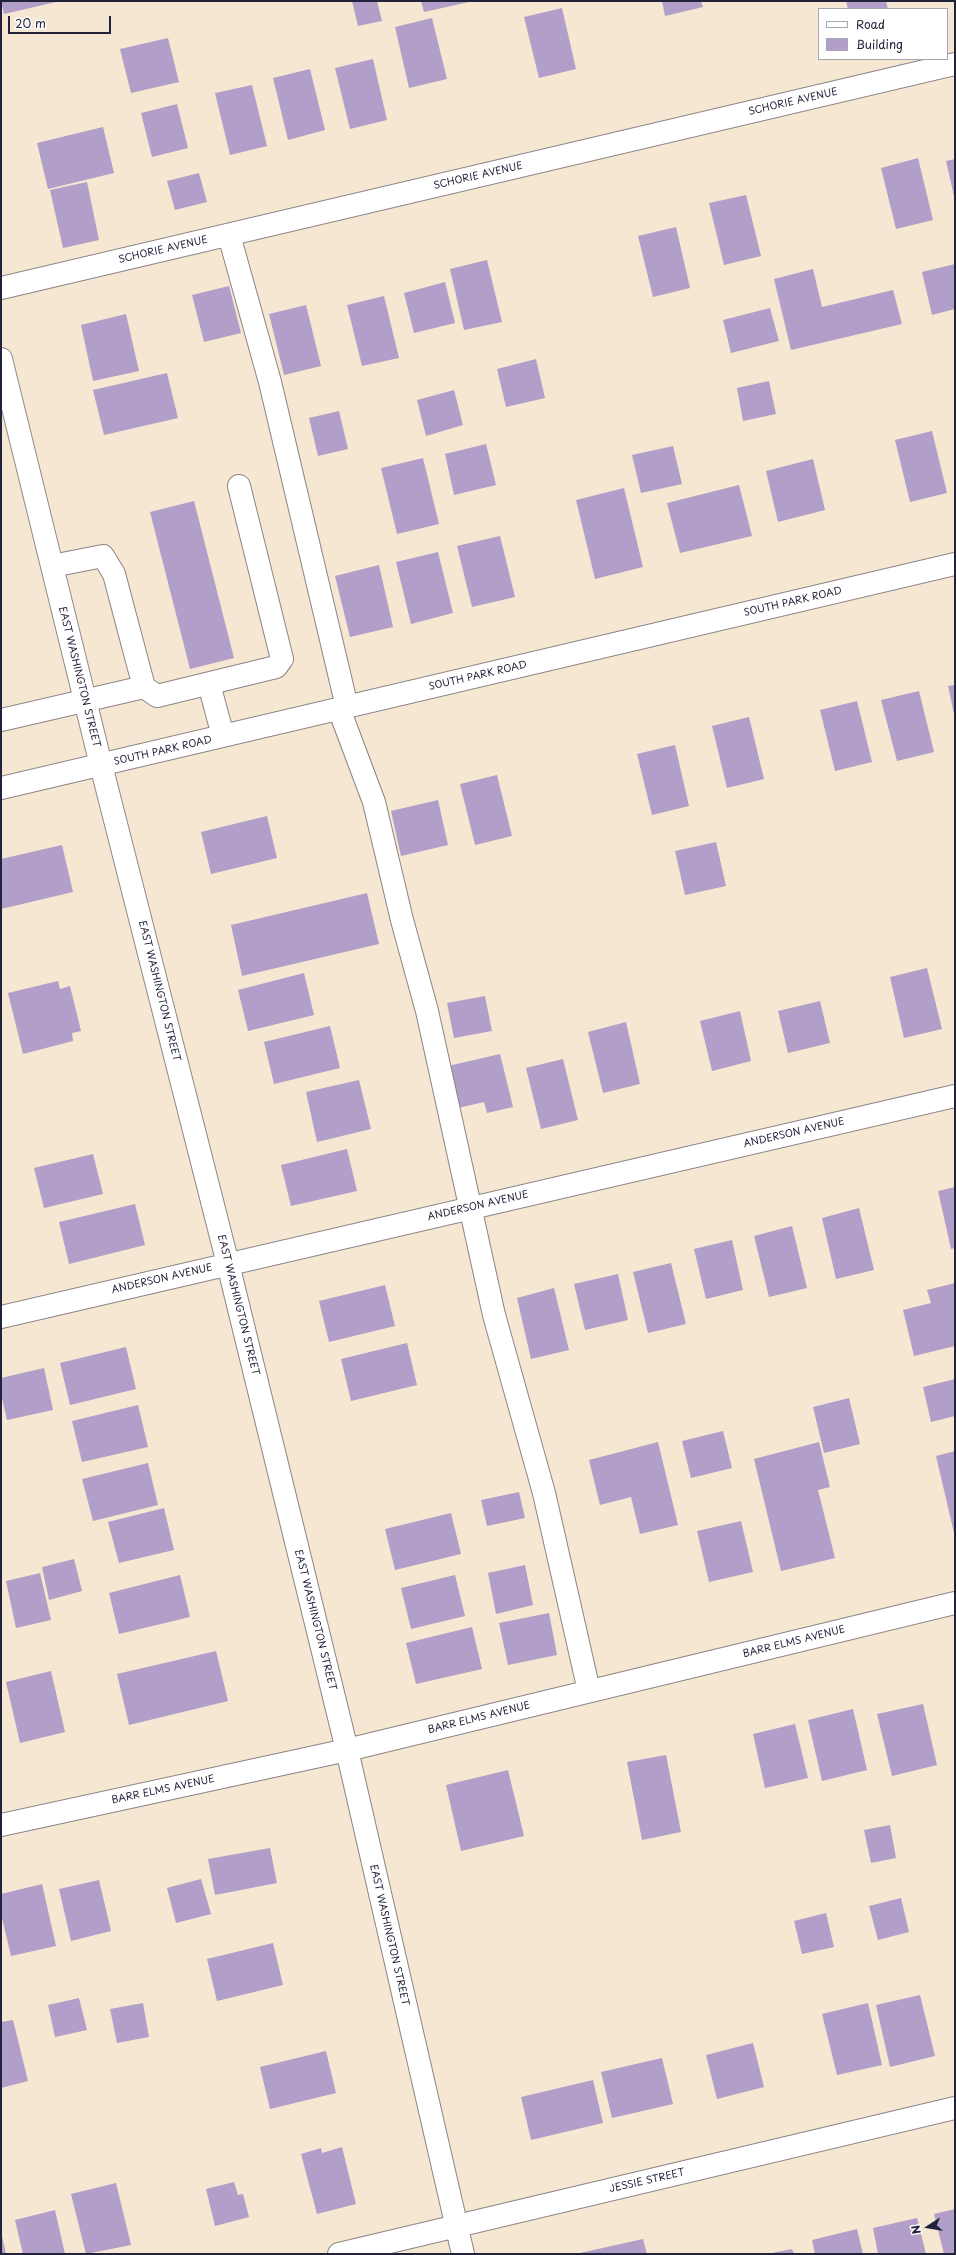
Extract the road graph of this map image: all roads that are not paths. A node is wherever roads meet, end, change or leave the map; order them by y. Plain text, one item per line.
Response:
1 (955, 64) edge
2 (229, 235) junction
3 (1, 288) edge
4 (1, 359) edge
5 (239, 486) dead end
6 (955, 564) edge
7 (52, 566) junction
8 (209, 684) junction
9 (144, 687) junction
10 (85, 701) junction
11 (343, 708) junction
12 (1, 720) edge
13 (223, 736) junction
14 (101, 765) junction
15 (1, 788) edge
16 (955, 1096) edge
17 (472, 1207) junction
18 (228, 1264) junction
19 (1, 1317) edge
20 (955, 1603) edge
21 (589, 1691) junction
22 (347, 1750) junction
23 (1, 1825) edge
24 (955, 2108) edge
25 (456, 2226) junction
26 (339, 2254) edge
27 (463, 2254) edge

1 - 2 street, SCHORIE AVENUE
2 - 3 street, SCHORIE AVENUE
2 - 11 street
4 - 7 street, EAST WASHINGTON STREET
5 - 8 street
6 - 11 street, SOUTH PARK ROAD
7 - 9 street
7 - 10 street, EAST WASHINGTON STREET
8 - 9 street
8 - 13 street
9 - 10 street
10 - 12 street
10 - 14 street, EAST WASHINGTON STREET
11 - 13 street, SOUTH PARK ROAD
11 - 17 street
13 - 14 street, SOUTH PARK ROAD
14 - 15 street, SOUTH PARK ROAD
14 - 18 street, EAST WASHINGTON STREET
16 - 17 street, ANDERSON AVENUE
17 - 18 street, ANDERSON AVENUE
17 - 21 street
18 - 19 street, ANDERSON AVENUE
18 - 22 street, EAST WASHINGTON STREET
20 - 21 street, BARR ELMS AVENUE
21 - 22 street, BARR ELMS AVENUE
22 - 23 street, BARR ELMS AVENUE
22 - 25 street, EAST WASHINGTON STREET
24 - 25 street, JESSIE STREET
25 - 26 street, JESSIE STREET
25 - 27 street, EAST WASHINGTON STREET

